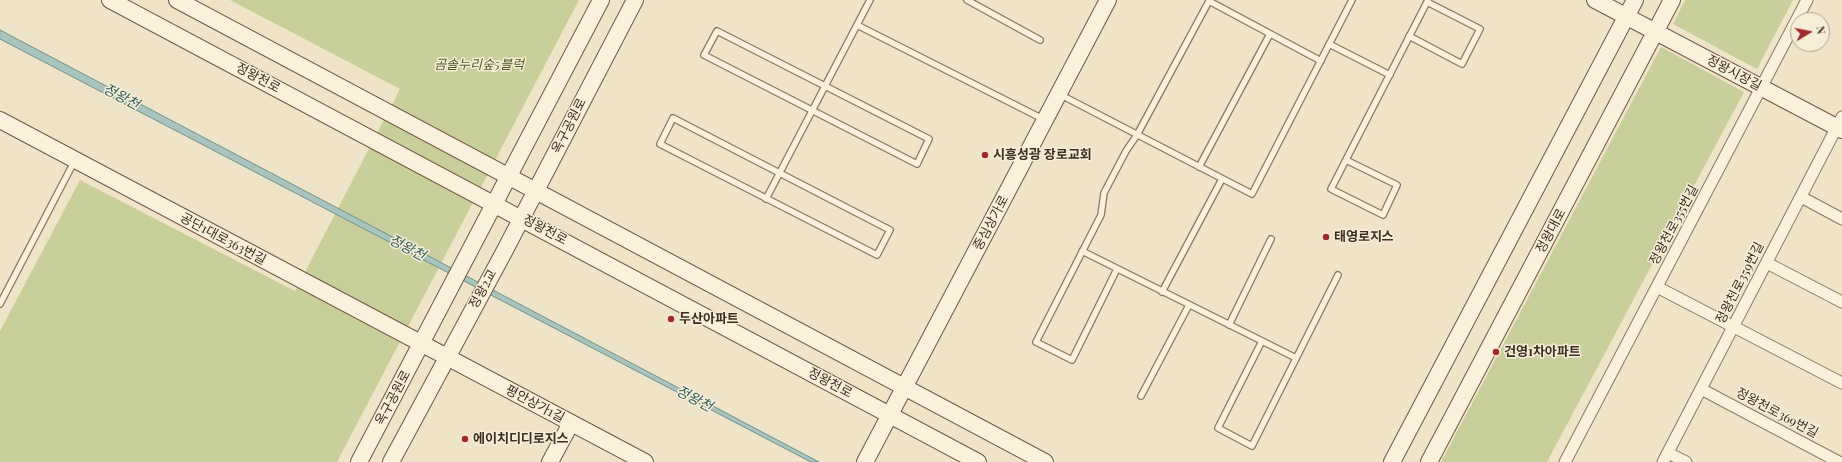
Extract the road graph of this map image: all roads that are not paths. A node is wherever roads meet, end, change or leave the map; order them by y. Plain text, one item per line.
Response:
1 (110, 0) edge
2 (177, 0) edge
3 (601, 0) edge
4 (635, 0) edge
5 (870, 0) edge
6 (967, 0) edge
7 (1108, 0) edge
8 (1352, 0) edge
9 (1596, 0) edge
10 (1634, 0) edge
11 (1672, 0) edge
12 (1807, 0) edge
13 (1427, 1) edge
14 (1626, 16) junction
15 (857, 25) junction
16 (1656, 32) junction
17 (1270, 34) junction
18 (1409, 36) junction
19 (1040, 40) dead end
20 (1329, 44) junction
21 (1320, 61) junction
22 (1390, 75) junction
23 (825, 86) junction
24 (1761, 87) junction
25 (1059, 94) junction
26 (812, 110) junction
27 (0, 120) edge
28 (1045, 120) junction
29 (1840, 125) edge
30 (1137, 135) junction
31 (76, 160) junction
32 (1346, 160) junction
33 (1199, 167) junction
34 (779, 173) junction
35 (509, 176) junction
36 (1222, 179) junction
37 (536, 190) junction
38 (1801, 197) junction
39 (766, 199) junction
40 (495, 203) junction
41 (522, 218) junction
42 (1842, 219) edge
43 (1271, 239) dead end
44 (1082, 251) junction
45 (504, 252) joint
46 (1766, 263) junction
47 (1117, 269) junction
48 (1338, 274) dead end
49 (1657, 287) junction
50 (1162, 292) junction
51 (1842, 302) edge
52 (0, 304) edge
53 (1189, 305) junction
54 (1229, 325) junction
55 (1734, 327) junction
56 (1262, 341) junction
57 (421, 344) junction
58 (446, 357) junction
59 (1296, 358) junction
60 (1842, 384) edge
61 (905, 387) junction
62 (1701, 389) junction
63 (1141, 396) dead end
64 (890, 415) junction
65 (571, 423) junction
66 (1666, 457) edge
67 (359, 462) edge
68 (391, 462) edge
69 (550, 462) edge
70 (645, 462) edge
71 (865, 462) edge
72 (978, 462) edge
73 (1045, 462) edge
74 (1392, 462) edge
75 (1430, 462) edge
76 (1565, 462) edge
77 (1686, 462) edge
78 (1839, 462) edge

1 - 40 street, 정왕천로
2 - 35 street
3 - 35 street
4 - 37 street, 옥구공원로
5 - 15 lane
6 - 19 lane
7 - 25 street, 중심상가로
8 - 20 lane
9 - 14 street, 정왕시장길
10 - 14 street
11 - 16 street, 정왕대로
12 - 24 street, 정왕천로355번길
13 - 18 lane
13 - 18 lane
14 - 16 street, 정왕시장길
14 - 74 street
15 - 23 lane
15 - 28 lane
16 - 24 street, 정왕시장길
16 - 75 street, 정왕대로
17 - 21 lane
17 - 30 lane
17 - 33 lane
18 - 22 lane
20 - 21 lane
20 - 22 lane
21 - 36 lane
22 - 32 lane
23 - 26 lane
23 - 26 lane
23 - 26 lane
24 - 29 street, 정왕시장길
24 - 49 street, 정왕천로355번길
25 - 28 street, 중심상가로
25 - 30 lane
26 - 34 lane
27 - 31 street, 공단1대로363번길
28 - 61 street, 중심상가로
29 - 38 street, 정왕천로359번길
30 - 33 lane
30 - 44 lane
31 - 52 lane
31 - 57 street, 공단1대로363번길
32 - 32 lane
33 - 36 lane
34 - 39 lane
34 - 39 lane
34 - 39 lane
35 - 37 street
35 - 40 street
36 - 50 lane
37 - 41 street, 옥구공원로
37 - 61 street
38 - 42 street
38 - 46 street, 정왕천로359번길
40 - 41 street, 정왕천로
40 - 57 street, 옥구공원로
41 - 45 street, 옥구공원로
41 - 64 street, 정왕천로
43 - 54 lane
44 - 47 lane
44 - 47 lane
45 - 58 street, 정왕2교
46 - 51 street
46 - 55 street, 정왕천로359번길
47 - 50 lane
48 - 59 lane
49 - 55 street
49 - 76 street, 정왕천로355번길
50 - 53 lane
53 - 54 lane
53 - 63 lane
54 - 56 lane
55 - 60 street
55 - 62 street, 정왕천로359번길
56 - 59 lane
56 - 59 lane
57 - 58 street, 공단1대로363번길
57 - 67 street, 옥구공원로
58 - 65 street, 평안상가1길
58 - 68 street
61 - 64 street, 중심상가로
61 - 73 street
62 - 66 street, 정왕천로359번길
62 - 78 street, 정왕천로369번길
64 - 71 street, 중심상가로
64 - 72 street, 정왕천로
65 - 69 street
65 - 70 street, 평안상가1길
66 - 77 street

